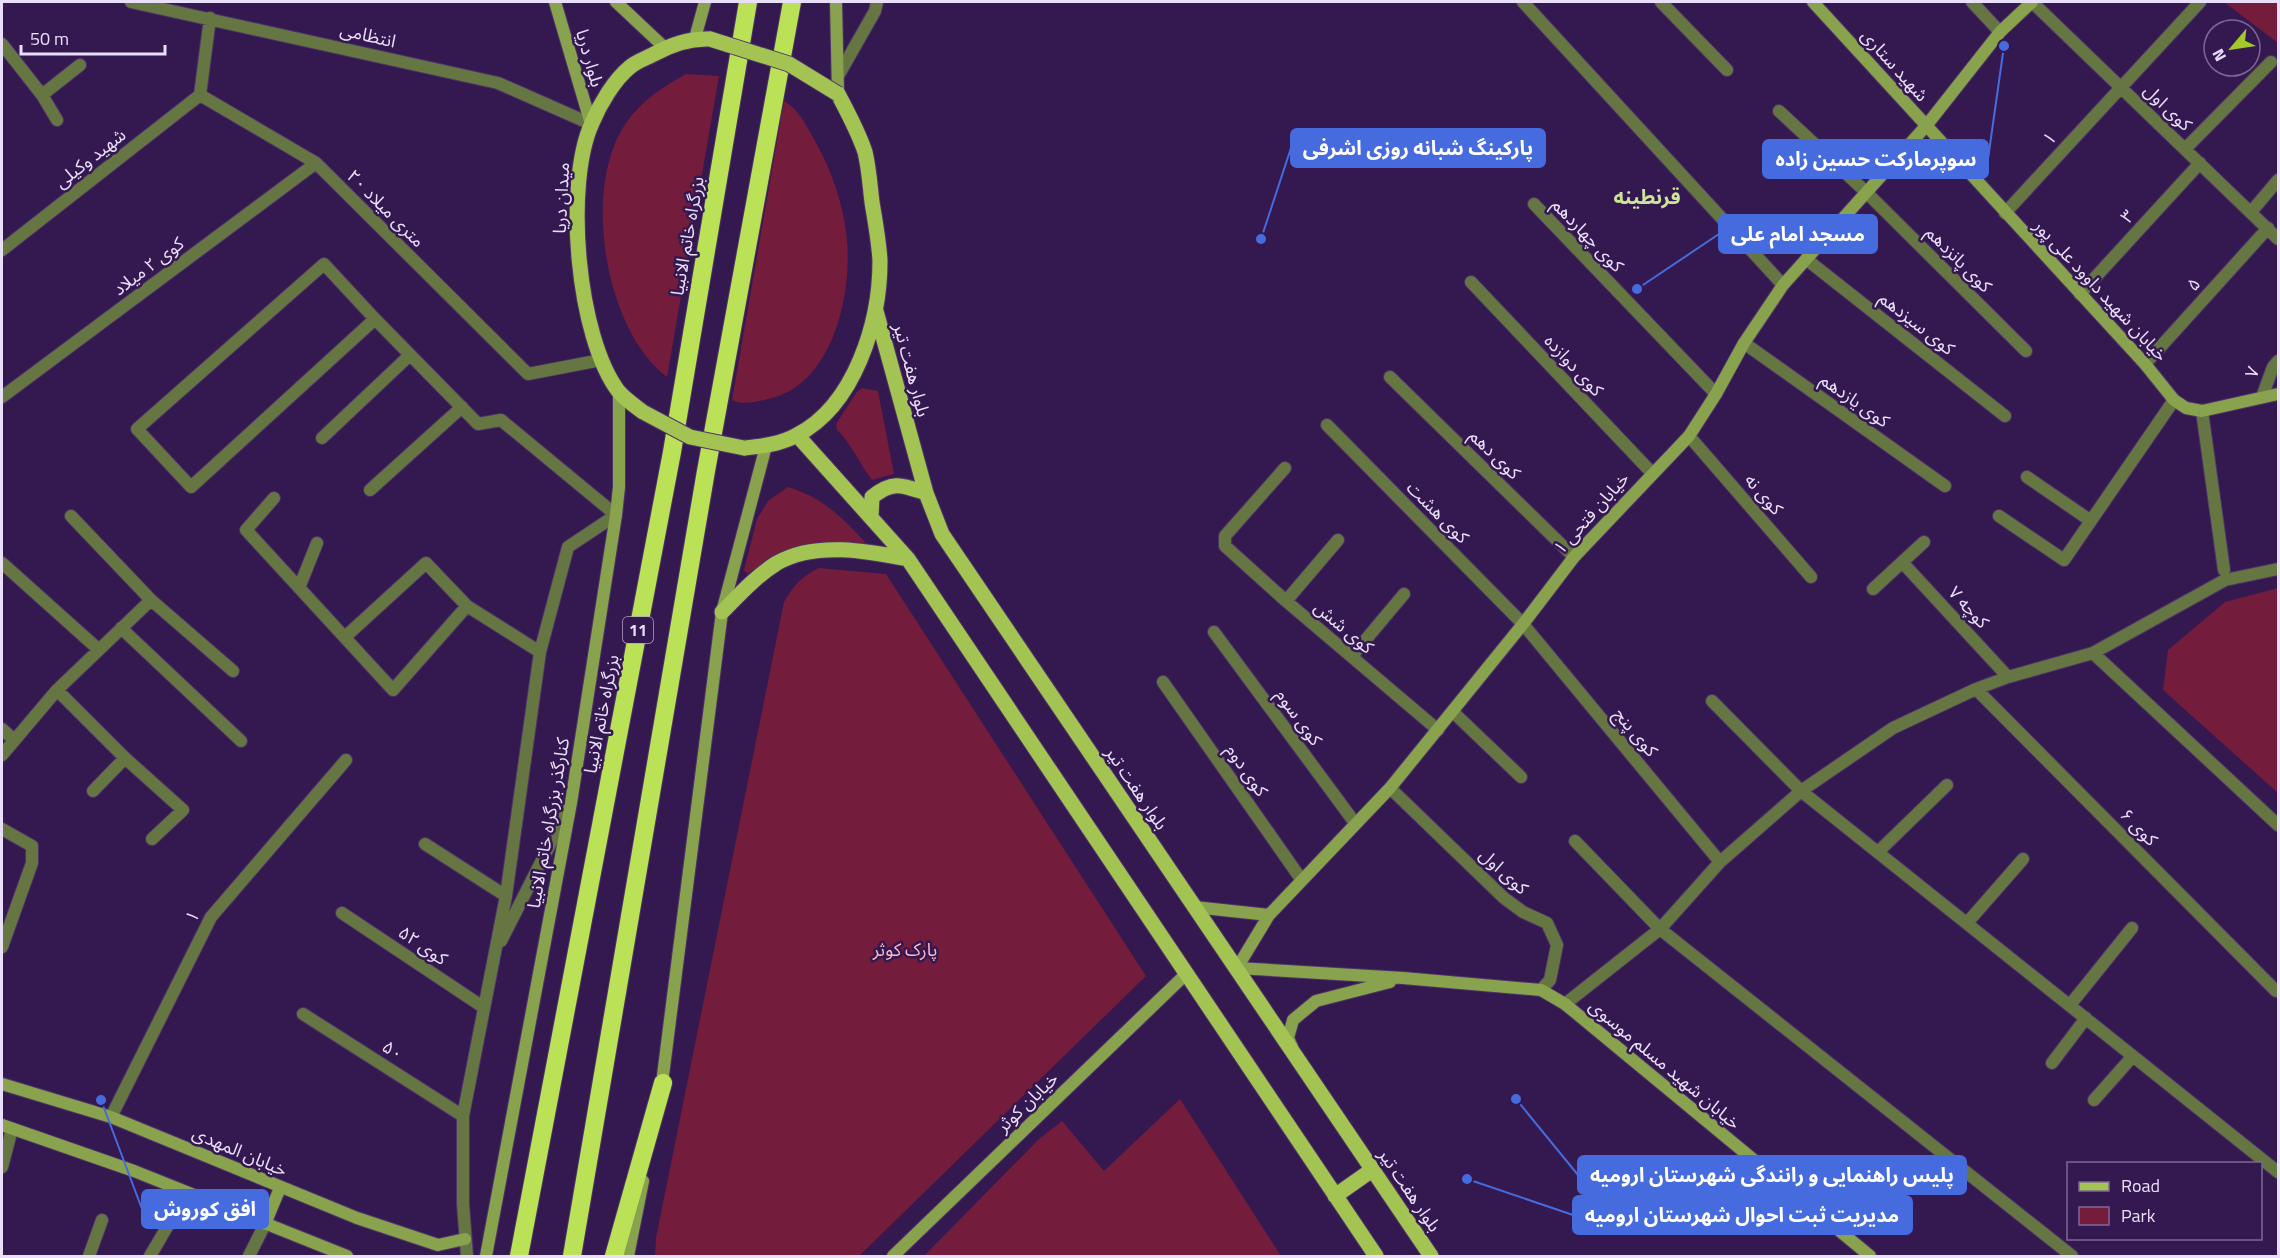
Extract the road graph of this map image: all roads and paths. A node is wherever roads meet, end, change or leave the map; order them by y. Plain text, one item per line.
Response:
1 (131, 2) edge
2 (555, 2) edge
3 (616, 2) edge
4 (705, 2) edge
5 (748, 2) edge
6 (792, 2) edge
7 (836, 2) edge
8 (877, 2) edge
9 (1523, 2) edge
10 (1661, 2) edge
11 (1812, 2) edge
12 (1972, 2) edge
13 (2032, 2) edge
14 (2200, 2) edge
15 (210, 18) junction
16 (2000, 32) junction
17 (703, 39) junction
18 (2, 44) edge
19 (665, 48) junction
20 (2271, 62) dead end
21 (80, 65) dead end
22 (1726, 70) dead end
23 (838, 76) junction
24 (2120, 87) junction
25 (200, 94) junction
26 (838, 94) junction
27 (42, 95) junction
28 (1779, 111) dead end
29 (57, 120) dead end
30 (591, 124) junction
31 (1926, 126) junction
32 (2185, 149) junction
33 (316, 163) junction
34 (2200, 163) junction
35 (2278, 180) edge
36 (1867, 193) junction
37 (1534, 204) dead end
38 (2251, 212) junction
39 (2005, 213) junction
40 (2268, 228) junction
41 (2278, 238) edge
42 (2, 250) edge
43 (1806, 259) junction
44 (1471, 282) dead end
45 (1783, 285) junction
46 (2080, 294) junction
47 (876, 311) junction
48 (375, 319) junction
49 (1744, 343) junction
50 (2026, 351) dead end
51 (410, 355) junction
52 (601, 360) junction
53 (2278, 361) edge
54 (2145, 364) junction
55 (1390, 377) dead end
56 (619, 392) junction
57 (1716, 394) junction
58 (2278, 394) edge
59 (2, 397) edge
60 (2262, 398) junction
61 (2174, 400) junction
62 (462, 407) junction
63 (2202, 411) junction
64 (2005, 416) dead end
65 (1327, 425) dead end
66 (796, 435) junction
67 (1689, 436) junction
68 (322, 438) dead end
69 (766, 446) junction
70 (1286, 468) dead end
71 (1652, 473) junction
72 (2027, 477) dead end
73 (1945, 486) dead end
74 (370, 490) dead end
75 (926, 493) junction
76 (274, 498) dead end
77 (616, 515) junction
78 (72, 516) dead end
79 (871, 516) junction
80 (1999, 516) dead end
81 (2091, 521) junction
82 (1338, 540) dead end
83 (1924, 542) dead end
84 (317, 543) dead end
85 (1574, 557) junction
86 (908, 559) junction
87 (2, 562) edge
88 (1902, 562) junction
89 (2278, 569) edge
90 (2224, 570) dead end
91 (1811, 577) dead end
92 (299, 588) junction
93 (1872, 589) dead end
94 (1404, 594) dead end
95 (151, 600) junction
96 (1286, 601) junction
97 (467, 606) junction
98 (722, 612) junction
99 (1523, 624) junction
100 (121, 628) junction
101 (1214, 632) dead end
102 (345, 638) junction
103 (98, 649) junction
104 (540, 652) junction
105 (2093, 653) junction
106 (1352, 656) junction
107 (233, 671) dead end
108 (2008, 677) junction
109 (1163, 682) dead end
110 (1976, 689) junction
111 (57, 690) junction
112 (1712, 701) dead end
113 (1453, 712) junction
114 (2, 729) edge
115 (1437, 730) junction
116 (14, 739) junction
117 (241, 741) dead end
118 (2, 755) edge
119 (125, 758) junction
120 (346, 760) dead end
121 (1521, 777) dead end
122 (1947, 785) dead end
123 (1390, 788) junction
124 (93, 791) dead end
125 (1801, 791) junction
126 (571, 803) junction
127 (1354, 823) junction
128 (2278, 825) edge
129 (2, 829) edge
130 (152, 839) dead end
131 (1575, 842) dead end
132 (425, 844) dead end
133 (1878, 852) junction
134 (2023, 859) dead end
135 (1720, 862) junction
136 (1301, 879) junction
137 (506, 896) junction
138 (1194, 907) junction
139 (342, 913) dead end
140 (1269, 915) junction
141 (1967, 923) junction
142 (2132, 928) dead end
143 (1660, 929) junction
144 (2, 947) edge
145 (494, 954) junction
146 (1237, 968) junction
147 (1186, 974) junction
148 (1403, 978) junction
149 (1541, 990) junction
150 (2276, 991) dead end
151 (1565, 1004) junction
152 (2070, 1005) junction
153 (483, 1007) junction
154 (303, 1014) dead end
155 (2086, 1018) junction
156 (2133, 1056) junction
157 (2052, 1063) dead end
158 (1301, 1066) junction
159 (663, 1083) junction
160 (2, 1084) edge
161 (2094, 1100) dead end
162 (463, 1116) junction
163 (111, 1117) junction
164 (7, 1127) edge
165 (2, 1167) edge
166 (1372, 1170) junction
167 (2278, 1172) edge
168 (280, 1188) junction
169 (187, 1192) junction
170 (1335, 1196) junction
171 (102, 1220) dead end
172 (265, 1224) junction
173 (465, 1239) junction
174 (89, 1257) edge
175 (150, 1257) edge
176 (249, 1257) edge
177 (347, 1257) edge
178 (467, 1257) edge
179 (486, 1257) edge
180 (519, 1257) edge
181 (572, 1257) edge
182 (614, 1257) edge
183 (628, 1257) edge
184 (893, 1257) edge
185 (1376, 1257) edge
186 (1431, 1257) edge
187 (1870, 1257) edge
188 (2072, 1257) edge

1 - 15 street, انتظامی
2 - 30 street, بلوار دریا
3 - 19 street
4 - 17 street
5 - 180 highway, بزرگراه خاتم الانبیا / 11
6 - 181 highway, 11
7 - 23 street
8 - 23 street
9 - 45 street
10 - 22 street
11 - 31 street, شهید ستاری
12 - 16 street
13 - 16 street, خیابان فتحی ۱
13 - 24 street, کوی اول
14 - 24 street, ۱
15 - 25 street
15 - 30 street, انتظامی
16 - 31 street, خیابان فتحی ۱
17 - 19 main road, میدان دریا
17 - 26 main road, bridge
18 - 27 street
19 - 30 main road, میدان دریا
20 - 32 street
21 - 27 street
23 - 26 street
24 - 32 street, کوی اول
24 - 39 street, ۱
25 - 33 street, ۲۰ متری میلاد
25 - 42 street, شهید وکیلی
26 - 47 main road
27 - 29 street
28 - 36 street, کوی پانزدهم
30 - 52 main road, میدان دریا
31 - 36 street, خیابان فتحی ۱
31 - 39 street, خیابان شهید داوود علی پور
32 - 34 street, کوی اول
33 - 52 street, ۲۰ متری میلاد
33 - 59 street, کوی ۲ میلاد
34 - 38 street, کوی اول
34 - 46 street, ۳
35 - 38 street
36 - 43 street, خیابان فتحی ۱
36 - 50 street, کوی پانزدهم
37 - 57 street, کوی چهاردهم
38 - 40 street, کوی اول
39 - 46 street, خیابان شهید داوود علی پور
40 - 41 street, کوی اول
40 - 54 street, ۵
43 - 45 street, خیابان فتحی ۱
43 - 64 street, کوی سیزدهم
44 - 71 street, کوی دوازده
45 - 49 street, خیابان فتحی ۱
46 - 54 street, خیابان شهید داوود علی پور
47 - 66 main road
47 - 75 main road, بلوار هفت تیر
48 - 48 street
48 - 51 street
49 - 57 street, خیابان فتحی ۱
49 - 73 street, کوی یازدهم
51 - 62 street
51 - 68 street
52 - 56 main road, میدان دریا
53 - 60 street, ۷
54 - 61 street, خیابان شهید داوود علی پور
55 - 85 street, کوی دهم
56 - 69 main road, میدان دریا, bridge
56 - 77 street, کنارگذر بزرگراه خاتم الانبیا
57 - 67 street, خیابان فتحی ۱
58 - 60 street
60 - 63 street
61 - 63 street, خیابان شهید داوود علی پور
61 - 81 street
62 - 74 street
62 - 77 street
63 - 90 street
65 - 99 street, کوی هشت
66 - 69 main road
66 - 79 main road
67 - 71 street, خیابان فتحی ۱
67 - 91 street, کوی نه
69 - 98 street
70 - 96 street, کوی شش
71 - 85 street, خیابان فتحی ۱
72 - 81 street
75 - 79 main road
75 - 138 main road, بلوار هفت تیر
76 - 92 street
77 - 104 street
77 - 126 street, کنارگذر بزرگراه خاتم الانبیا
78 - 95 street
79 - 86 main road
80 - 81 street
82 - 96 street
83 - 88 street
84 - 92 street
85 - 99 street, خیابان فتحی ۱
86 - 98 main road
86 - 147 main road
87 - 103 street
88 - 93 street
88 - 108 street, کوچه ۷
89 - 105 street
92 - 102 street
94 - 106 street
95 - 100 street
95 - 107 street
96 - 106 street, کوی شش
97 - 102 street
97 - 102 street
97 - 104 street
98 - 159 street
99 - 113 street, خیابان فتحی ۱
99 - 135 street, کوی پنج
100 - 103 street
100 - 117 street
101 - 127 street, کوی سوم
103 - 111 street
104 - 137 street
105 - 108 street
105 - 128 street
106 - 115 street, کوی شش
108 - 110 street
109 - 136 street, کوی دوم
110 - 125 street
110 - 150 street, کوی ۶
111 - 116 street
111 - 119 street
112 - 125 street
113 - 115 street, خیابان فتحی ۱
113 - 121 street
114 - 116 street
115 - 123 street, خیابان فتحی ۱
116 - 118 street
119 - 124 street
119 - 130 street
120 - 163 street, ۱
122 - 133 street
123 - 127 street, خیابان فتحی ۱
123 - 149 street, کوی اول
125 - 133 street
125 - 135 street
126 - 145 street
126 - 179 street, کنارگذر بزرگراه خاتم الانبیا
127 - 136 street, خیابان فتحی ۱
129 - 144 street
131 - 143 street
132 - 137 street
133 - 141 street
134 - 141 street
135 - 143 street
136 - 140 street, خیابان فتحی ۱
137 - 145 street
138 - 140 street
138 - 146 main road, بلوار هفت تیر
139 - 153 street, کوی ۵۲
140 - 146 street, خیابان فتحی ۱
141 - 152 street
142 - 152 street
143 - 151 street
143 - 188 street
145 - 153 street
146 - 148 street, خیابان شهید مسلم موسوی
146 - 158 main road, بلوار هفت تیر
147 - 170 main road
147 - 184 street, خیابان کوثر
148 - 149 street, خیابان شهید مسلم موسوی
148 - 158 street, خیابان شهید مسلم موسوی
149 - 151 street, خیابان شهید مسلم موسوی
151 - 187 street, خیابان شهید مسلم موسوی
152 - 155 street
153 - 162 street
154 - 162 street, ۵۰
155 - 156 street
155 - 157 street
156 - 161 street
156 - 167 street
158 - 166 main road, بلوار هفت تیر
159 - 182 highway
159 - 183 street
160 - 163 street, خیابان المهدی
162 - 173 street
163 - 168 street, خیابان المهدی
164 - 165 street
164 - 169 street
166 - 170 main road
166 - 186 main road, بلوار هفت تیر
168 - 172 street
168 - 173 street, خیابان المهدی
169 - 172 street
169 - 175 street
170 - 185 main road
171 - 174 street
172 - 176 street
172 - 177 street
173 - 178 street

